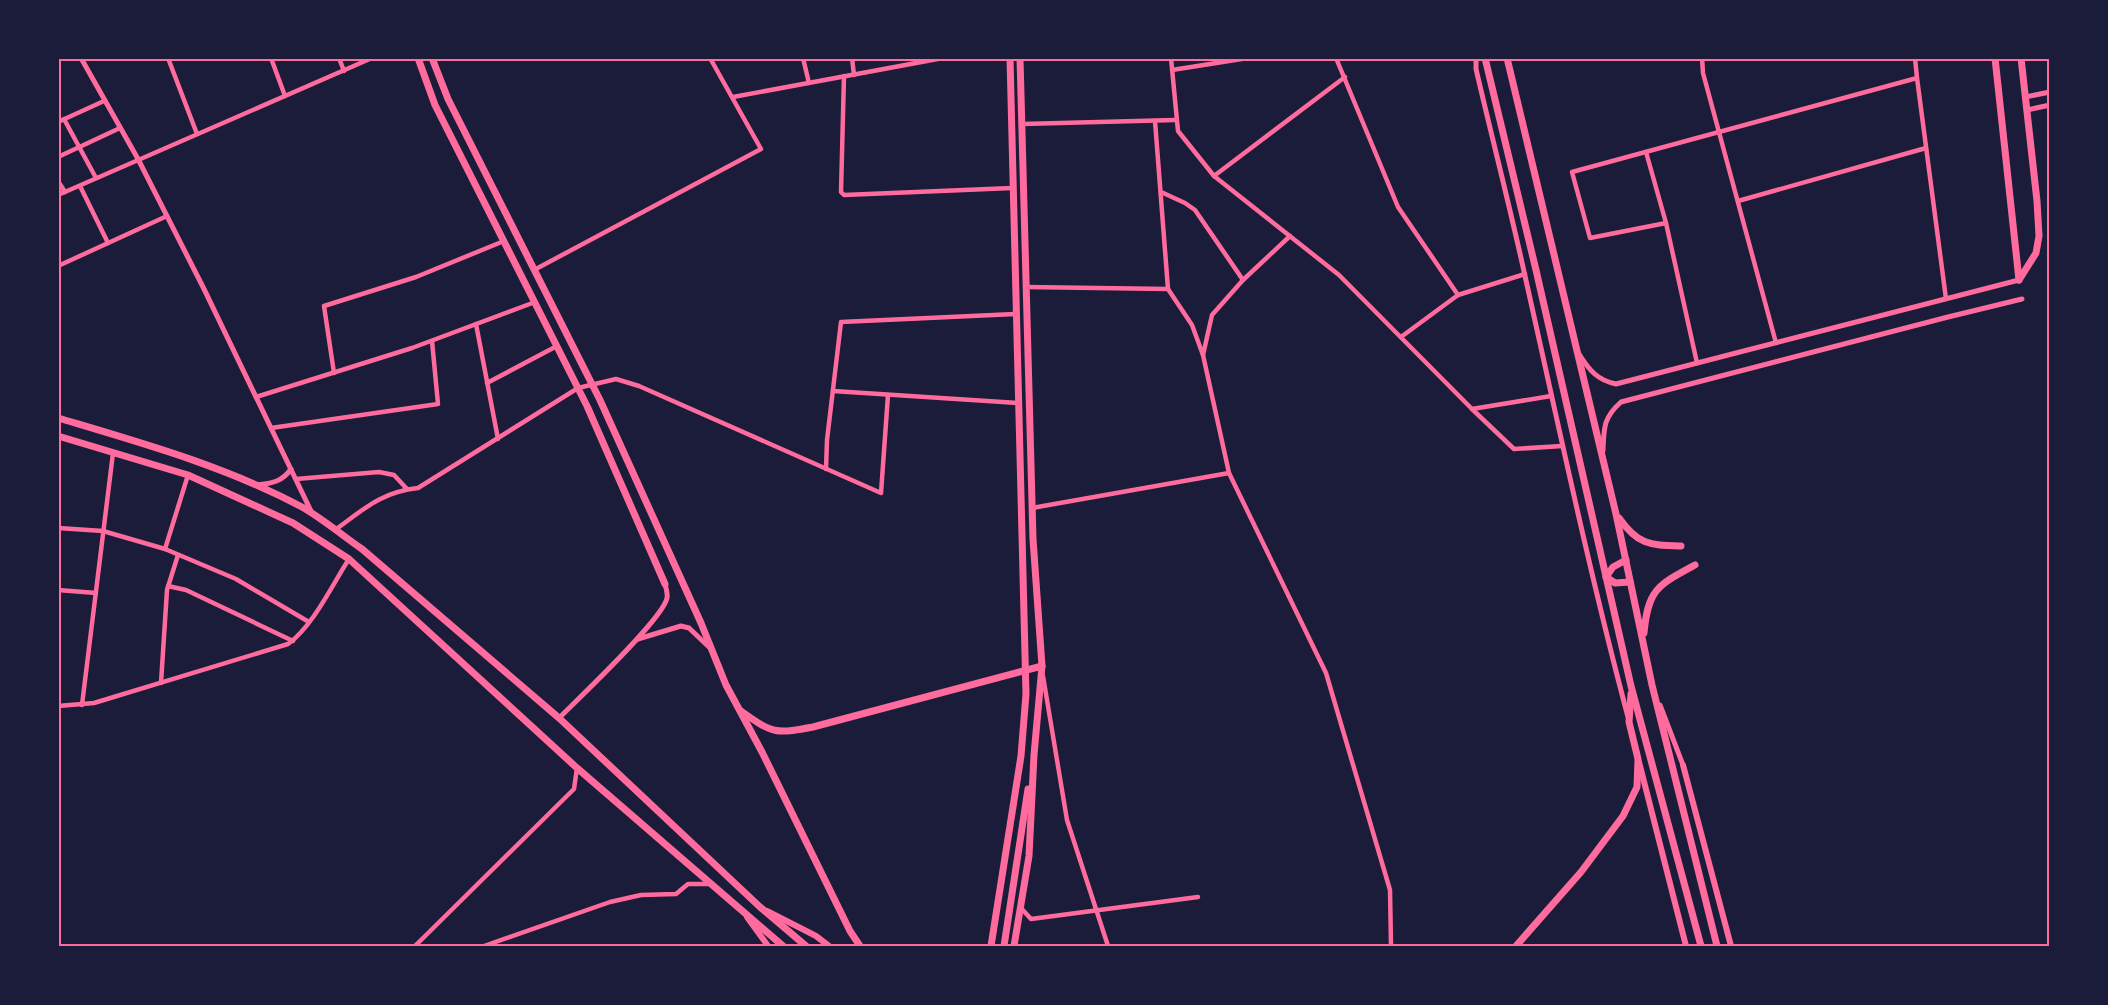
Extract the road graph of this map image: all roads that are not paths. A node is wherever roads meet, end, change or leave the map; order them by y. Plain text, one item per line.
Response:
1 (81, 58) edge
2 (168, 58) edge
3 (271, 58) edge
4 (339, 58) edge
5 (372, 58) edge
6 (418, 58) edge
7 (432, 58) edge
8 (710, 58) edge
9 (803, 58) edge
10 (852, 58) edge
11 (943, 58) edge
12 (1010, 58) edge
13 (1020, 58) edge
14 (1170, 58) edge
15 (1248, 58) edge
16 (1336, 58) edge
17 (1476, 58) edge
18 (1485, 58) edge
19 (1508, 58) edge
20 (1702, 58) edge
21 (1916, 58) edge
22 (1995, 58) edge
23 (2021, 58) edge
24 (1172, 70) junction
25 (344, 71) junction
26 (854, 75) junction
27 (844, 76) junction
28 (1345, 78) junction
29 (1917, 78) junction
30 (809, 83) junction
31 (2049, 92) edge
32 (285, 96) junction
33 (733, 97) junction
34 (2025, 97) junction
35 (104, 101) junction
36 (2049, 105) edge
37 (2026, 110) junction
38 (64, 119) junction
39 (1175, 120) junction
40 (1155, 121) junction
41 (58, 122) edge
42 (1022, 124) junction
43 (120, 128) junction
44 (1719, 132) junction
45 (197, 134) junction
46 (80, 147) junction
47 (1926, 148) junction
48 (1646, 152) junction
49 (58, 157) edge
50 (138, 159) junction
51 (1214, 176) junction
52 (96, 178) junction
53 (58, 181) edge
54 (80, 186) junction
55 (1012, 188) junction
56 (65, 192) junction
57 (1161, 192) junction
58 (58, 195) edge
59 (1738, 201) junction
60 (167, 216) junction
61 (1666, 223) junction
62 (1290, 236) junction
63 (504, 242) junction
64 (108, 243) junction
65 (58, 266) edge
66 (534, 270) junction
67 (1525, 274) junction
68 (1243, 280) junction
69 (2019, 280) junction
70 (1026, 287) junction
71 (1168, 289) junction
72 (1458, 295) junction
73 (1946, 299) junction
74 (2022, 299) dead end
75 (535, 302) junction
76 (1015, 314) junction
77 (476, 324) junction
78 (1401, 337) junction
79 (432, 341) junction
80 (1776, 343) junction
81 (557, 346) junction
82 (1578, 351) junction
83 (1203, 355) junction
84 (1697, 363) junction
85 (334, 373) junction
86 (487, 383) junction
87 (592, 383) junction
88 (578, 388) junction
89 (832, 391) junction
90 (888, 395) junction
91 (1551, 396) junction
92 (256, 397) junction
93 (1018, 403) junction
94 (1472, 409) junction
95 (58, 418) edge
96 (271, 428) junction
97 (58, 436) edge
98 (498, 439) junction
99 (1562, 446) junction
100 (113, 453) junction
101 (1602, 456) junction
102 (291, 469) junction
103 (826, 469) junction
104 (1229, 473) junction
105 (188, 475) junction
106 (296, 479) junction
107 (257, 485) junction
108 (407, 489) junction
109 (1032, 508) junction
110 (1616, 514) junction
111 (313, 515) junction
112 (58, 528) edge
113 (335, 530) junction
114 (103, 531) junction
115 (1681, 546) dead end
116 (165, 549) junction
117 (178, 555) junction
118 (349, 559) junction
119 (1626, 561) junction
120 (1695, 566) dead end
121 (1606, 577) junction
122 (1630, 582) junction
123 (665, 584) joint
124 (168, 586) junction
125 (58, 590) edge
126 (96, 593) junction
127 (309, 622) junction
128 (1616, 623) junction
129 (1604, 627) junction
130 (636, 640) junction
131 (293, 641) junction
132 (1643, 641) junction
133 (713, 650) junction
134 (1042, 666) junction
135 (1025, 671) junction
136 (161, 683) junction
137 (1652, 684) junction
138 (1631, 686) junction
139 (82, 705) junction
140 (58, 706) edge
141 (740, 710) junction
142 (559, 718) junction
143 (1629, 722) junction
144 (1034, 755) junction
145 (1638, 759) junction
146 (1683, 765) joint
147 (577, 768) junction
148 (709, 884) junction
149 (1198, 897) dead end
150 (760, 907) junction
151 (1021, 908) junction
152 (1096, 909) junction
153 (747, 917) junction
154 (415, 946) edge
155 (483, 946) edge
156 (768, 946) edge
157 (783, 946) edge
158 (806, 946) edge
159 (829, 946) edge
160 (860, 946) edge
161 (991, 946) edge
162 (1004, 946) edge
163 (1014, 946) edge
164 (1108, 946) edge
165 (1391, 946) edge
166 (1516, 946) edge
167 (1686, 946) edge
168 (1701, 946) edge
169 (1718, 946) edge
170 (1731, 946) edge

1 - 35 street
2 - 45 street
3 - 32 street
4 - 25 street
5 - 25 street
6 - 63 main road
7 - 66 main road
8 - 33 street
9 - 30 street
10 - 26 street
11 - 26 street
12 - 55 main road
13 - 42 main road
14 - 24 street
15 - 24 street
16 - 28 street
17 - 67 street
18 - 121 main road
19 - 82 main road
20 - 44 street
21 - 29 street
22 - 69 main road
23 - 34 main road
24 - 39 street
25 - 32 street
26 - 27 street
27 - 30 street
27 - 55 street
28 - 51 street
28 - 72 street
29 - 44 street
29 - 47 street
30 - 33 street
31 - 34 street
32 - 45 street
33 - 66 street
34 - 37 main road
35 - 38 street
35 - 43 street
36 - 37 street
37 - 69 main road
38 - 41 street
38 - 46 street
39 - 40 street
39 - 51 street
40 - 42 street
40 - 57 street
42 - 70 main road
43 - 46 street
43 - 50 street
44 - 48 street
44 - 59 street
45 - 50 street
46 - 49 street
46 - 52 street
47 - 59 street
47 - 73 street
48 - 61 street
48 - 61 street
50 - 52 street
50 - 60 street
51 - 62 street
52 - 54 street
53 - 56 street
54 - 56 street
54 - 64 street
55 - 76 main road
56 - 58 street
57 - 68 street
57 - 71 street
59 - 80 street
60 - 64 street
60 - 92 street
61 - 84 street
62 - 68 street
62 - 78 street
63 - 75 main road
63 - 85 street
64 - 65 street
66 - 87 main road
67 - 72 street
67 - 91 street
68 - 83 street
69 - 73 street
70 - 71 street
70 - 109 main road
71 - 83 street
72 - 78 street
73 - 80 street
74 - 101 street
75 - 77 street
75 - 81 main road
76 - 89 street
76 - 93 main road
77 - 79 street
77 - 86 street
78 - 94 street
79 - 85 street
79 - 96 street
80 - 84 street
81 - 86 street
81 - 88 main road
82 - 84 street
82 - 101 main road
83 - 104 street
85 - 92 street
86 - 98 street
87 - 88 street
87 - 103 street
87 - 133 main road
88 - 98 street
88 - 123 main road
89 - 90 street
89 - 103 street
90 - 93 street
90 - 103 street
91 - 94 street
91 - 99 street
92 - 96 street
93 - 135 main road
94 - 99 street
95 - 107 main road
96 - 102 street
97 - 100 main road
98 - 108 street
99 - 129 street
100 - 105 main road
100 - 114 street
101 - 110 main road
102 - 106 street
102 - 107 street
104 - 109 street
104 - 165 street
105 - 116 street
105 - 118 main road
106 - 108 street
106 - 111 street
107 - 111 main road
108 - 113 street
109 - 134 main road
110 - 115 main road
110 - 119 main road
111 - 113 main road
112 - 114 street
113 - 142 main road
114 - 116 street
114 - 126 street
116 - 117 street
117 - 124 street
117 - 127 street
118 - 127 street
118 - 147 main road
119 - 121 main road
119 - 122 main road
120 - 132 main road
121 - 122 main road
121 - 128 main road
122 - 132 main road
123 - 130 street
124 - 131 street
124 - 136 street
125 - 126 street
126 - 139 street
127 - 131 street
128 - 129 street
128 - 138 main road
129 - 143 street
130 - 133 street
130 - 142 street
131 - 136 street
132 - 137 main road
133 - 141 main road
134 - 135 main road
134 - 144 main road
134 - 152 street
135 - 141 main road
135 - 161 main road
136 - 139 street
137 - 146 street
137 - 169 main road
138 - 143 main road
138 - 168 main road
139 - 140 street
141 - 160 main road
142 - 150 main road
143 - 145 main road
144 - 151 main road
144 - 162 main road
145 - 166 main road
145 - 167 main road
146 - 170 main road
147 - 148 main road
147 - 154 street
148 - 153 main road
148 - 155 street
149 - 152 street
150 - 158 main road
150 - 159 main road
151 - 152 street
151 - 163 main road
152 - 164 street
153 - 156 main road
153 - 157 main road

